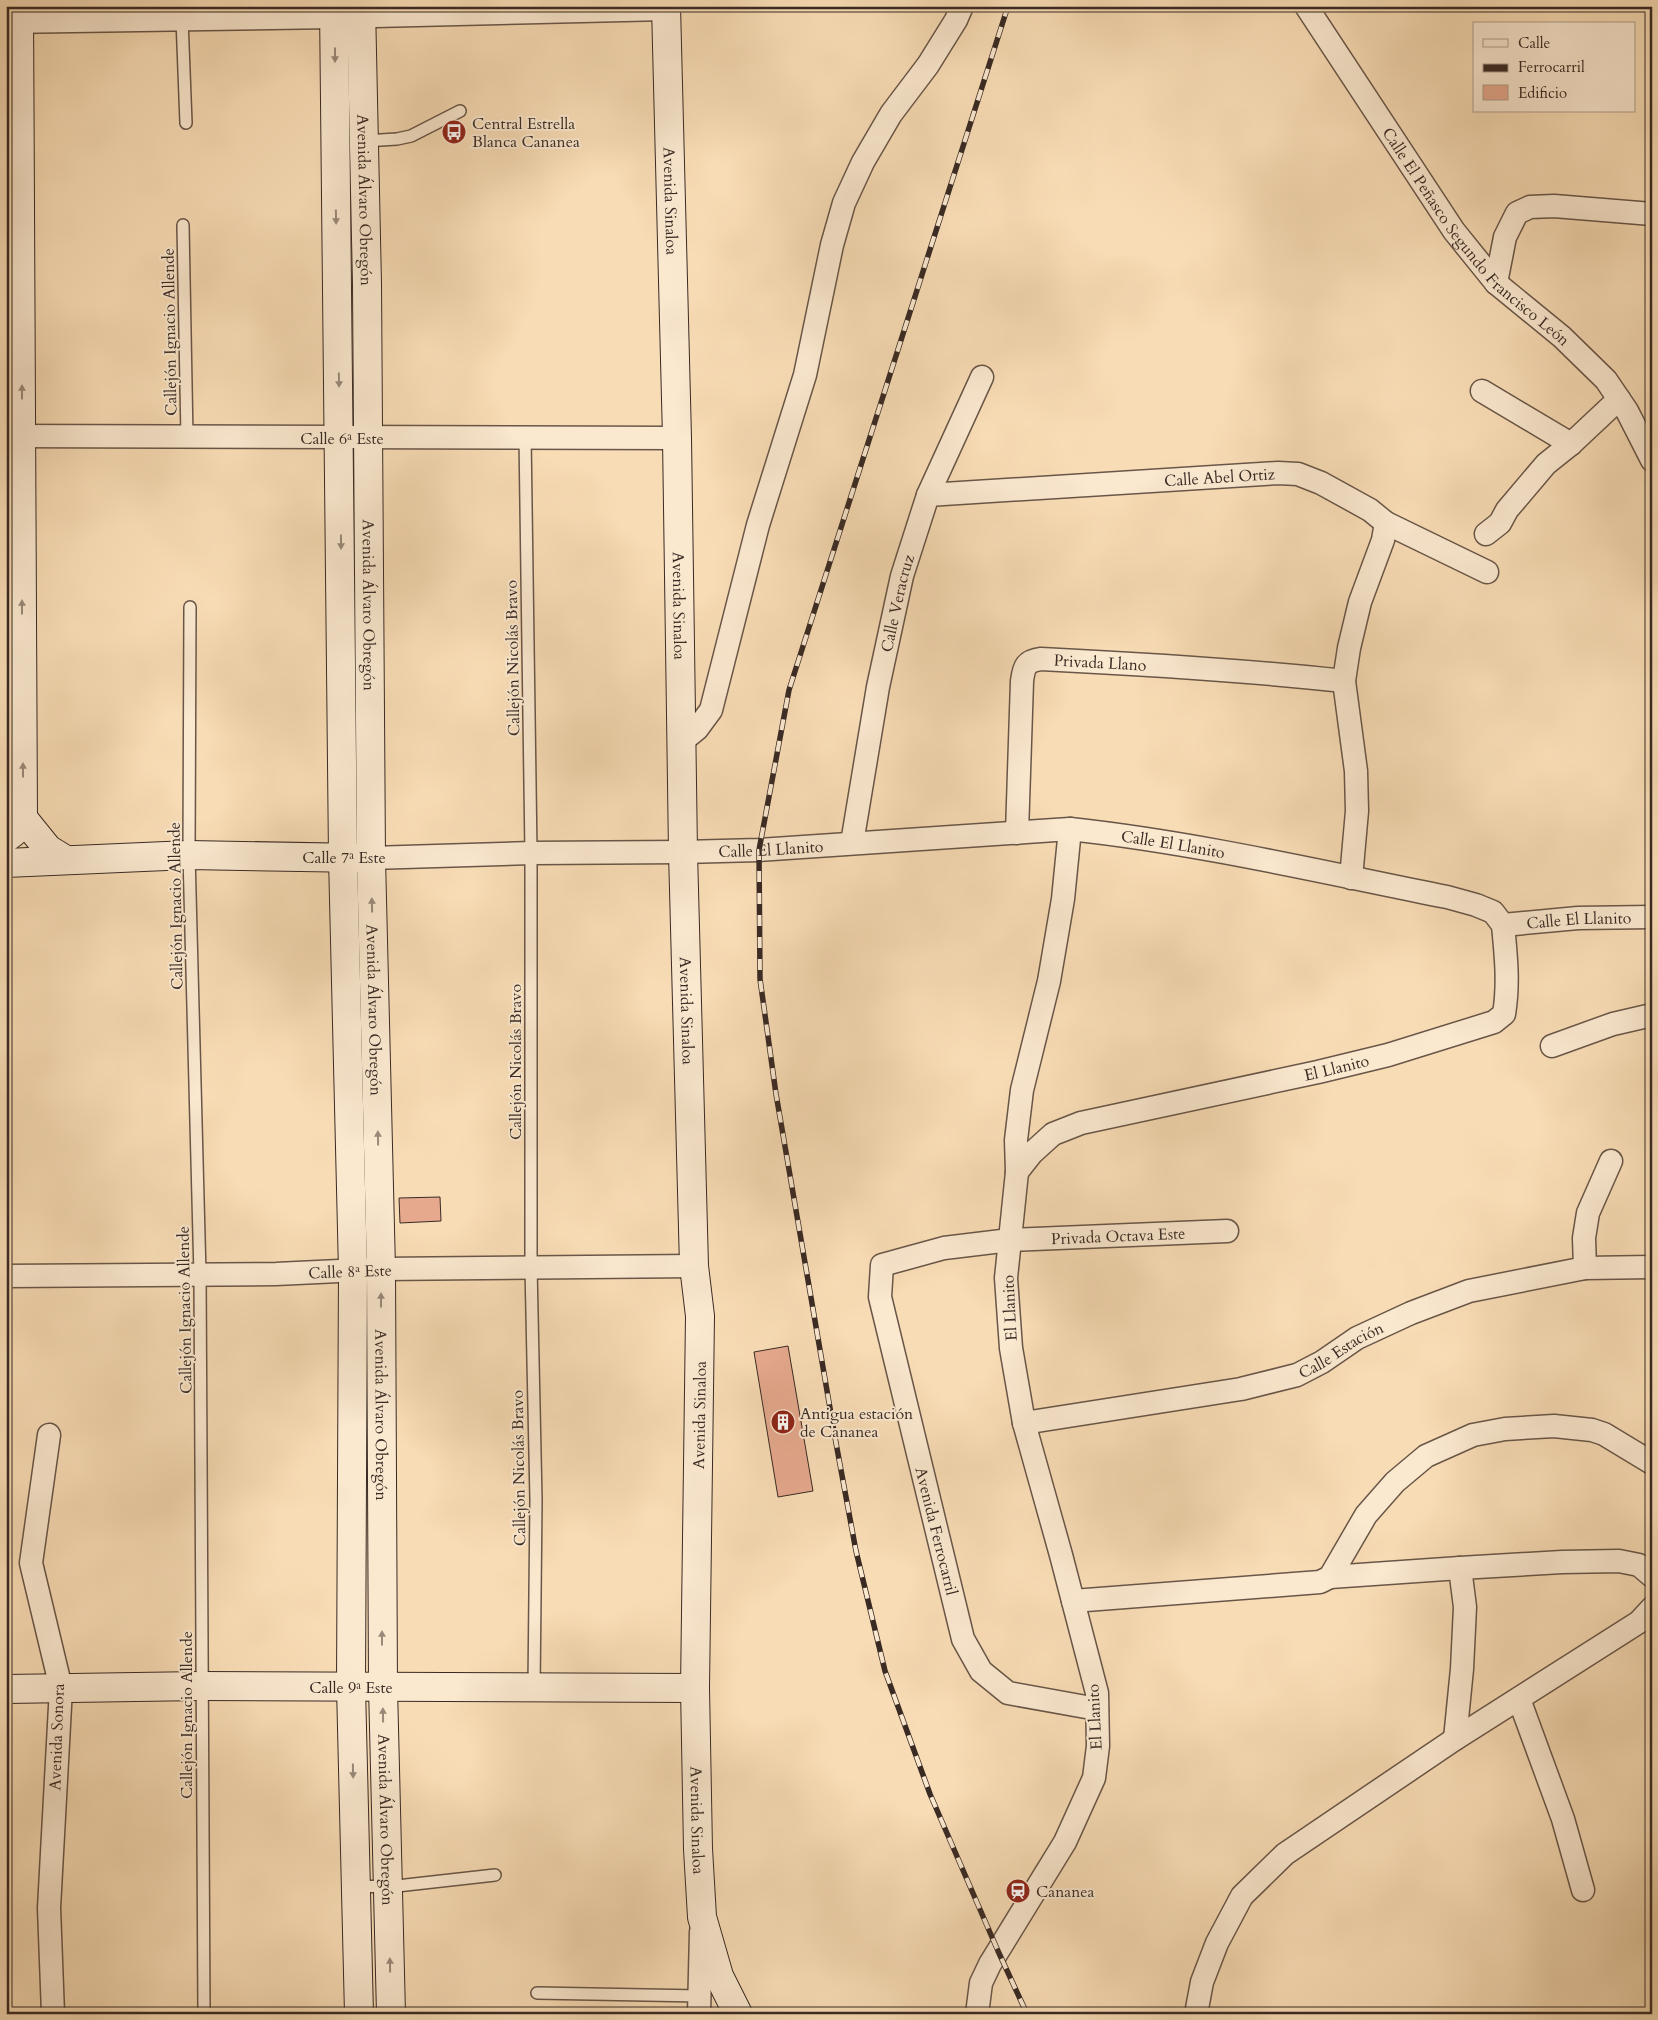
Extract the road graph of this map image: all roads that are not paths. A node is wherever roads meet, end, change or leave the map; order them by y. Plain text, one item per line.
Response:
1 (962, 6) edge
2 (1306, 6) edge
3 (666, 7) edge
4 (523, 10) edge
5 (348, 11) edge
6 (15, 17) edge
7 (182, 19) junction
8 (460, 111) dead end
9 (186, 123) dead end
10 (363, 141) junction
11 (336, 173) junction
12 (364, 178) junction
13 (1652, 214) edge
14 (183, 225) dead end
15 (1496, 282) junction
16 (982, 376) dead end
17 (1482, 391) dead end
18 (1619, 399) junction
19 (14, 436) edge
20 (525, 436) junction
21 (186, 438) junction
22 (340, 438) junction
23 (368, 438) junction
24 (677, 438) junction
25 (1571, 444) junction
26 (1652, 460) edge
27 (928, 495) junction
28 (1386, 523) junction
29 (1486, 534) dead end
30 (1487, 572) dead end
31 (370, 591) junction
32 (341, 594) junction
33 (190, 607) dead end
34 (1344, 681) junction
35 (680, 742) junction
36 (14, 828) edge
37 (1070, 829) junction
38 (1017, 833) junction
39 (852, 843) junction
40 (682, 852) junction
41 (531, 853) junction
42 (189, 855) junction
43 (343, 858) junction
44 (372, 858) junction
45 (66, 860) junction
46 (6, 863) edge
47 (1351, 878) junction
48 (1652, 917) edge
49 (1503, 925) junction
50 (346, 999) junction
51 (375, 1000) junction
52 (1652, 1015) edge
53 (1552, 1046) dead end
54 (1612, 1162) dead end
55 (1017, 1172) junction
56 (1228, 1232) dead end
57 (1010, 1240) junction
58 (882, 1265) joint
59 (694, 1266) junction
60 (531, 1267) junction
61 (1652, 1267) edge
62 (1585, 1268) junction
63 (381, 1269) junction
64 (353, 1271) junction
65 (200, 1275) junction
66 (6, 1276) edge
67 (1024, 1423) junction
68 (49, 1435) dead end
69 (1652, 1463) edge
70 (1460, 1568) junction
71 (1652, 1576) edge
72 (1330, 1577) junction
73 (1074, 1601) junction
74 (1652, 1608) edge
75 (202, 1686) junction
76 (351, 1687) junction
77 (383, 1687) junction
78 (61, 1688) junction
79 (534, 1688) junction
80 (695, 1688) junction
81 (6, 1689) edge
82 (1518, 1699) junction
83 (1097, 1709) junction
84 (1454, 1739) junction
85 (495, 1875) dead end
86 (356, 1886) junction
87 (388, 1887) junction
88 (1582, 1890) dead end
89 (702, 1917) junction
90 (538, 1993) dead end
91 (700, 2005) edge
92 (53, 2014) edge
93 (204, 2014) edge
94 (359, 2014) edge
95 (391, 2014) edge
96 (738, 2014) edge
97 (977, 2014) edge
98 (1196, 2014) edge

1 - 35 street
2 - 15 street, Calle El Peñasco Segundo Francisco León
3 - 4 street
3 - 24 street, Avenida Sinaloa
4 - 5 street
5 - 7 street
5 - 10 street, Avenida Álvaro Obregón
5 -> 11 street, Avenida Álvaro Obregón
6 - 7 street
19 -> 6 street
7 - 9 lane
8 - 10 lane
10 - 12 street, Avenida Álvaro Obregón
11 - 12 street
11 -> 22 street, Avenida Álvaro Obregón
12 - 23 street, Avenida Álvaro Obregón
13 - 15 street
14 - 21 lane, Callejón Ignacio Allende
15 - 18 street, Calle El Peñasco Segundo Francisco León
16 - 27 street, Calle Veracruz
17 - 25 street
18 - 25 street
18 - 26 street, Calle El Peñasco Segundo Francisco León
19 - 21 street, Calle 6ª Este
36 -> 19 street
20 - 23 street, Calle 6ª Este
20 - 24 street, Calle 6ª Este
20 - 41 lane, Callejón Nicolás Bravo
21 - 22 street, Calle 6ª Este
22 - 23 street, Calle 6ª Este
22 -> 32 street, Avenida Álvaro Obregón
23 - 31 street, Avenida Álvaro Obregón
24 - 35 street, Avenida Sinaloa
25 - 29 street
27 - 28 street, Calle Abel Ortiz
27 - 39 street, Calle Veracruz
28 - 30 street, Calle Abel Ortiz
28 - 34 street
31 - 32 street
31 - 44 street, Avenida Álvaro Obregón
32 - 43 street, Avenida Álvaro Obregón
33 - 42 lane, Callejón Ignacio Allende
34 - 38 street, Privada Llano
34 - 47 street
35 - 40 street, Avenida Sinaloa
36 - 45 street
37 - 38 street, Calle El Llanito
37 - 47 street, Calle El Llanito
37 - 55 street
38 - 39 street, Calle El Llanito
39 - 40 street, Calle El Llanito
40 - 41 street, Calle 7ª Este
40 - 59 street, Avenida Sinaloa
41 - 44 street, Calle 7ª Este
41 - 60 lane, Callejón Nicolás Bravo
42 - 43 street, Calle 7ª Este
42 - 45 street, Calle 7ª Este
42 - 65 lane, Callejón Ignacio Allende
43 - 44 street, Calle 7ª Este
43 - 50 street, Avenida Álvaro Obregón
51 -> 44 street, Avenida Álvaro Obregón
45 - 46 street, Calle 7ª Este
47 - 49 street, Calle El Llanito
48 - 49 street, Calle El Llanito
49 - 55 street, El Llanito
50 - 51 street
50 - 64 street, Avenida Álvaro Obregón
63 -> 51 street, Avenida Álvaro Obregón
52 - 53 street
54 - 62 street
55 - 57 street, El Llanito
56 - 57 street, Privada Octava Este
57 - 58 street, Privada Octava Este
57 - 67 street, El Llanito
58 - 83 street, Avenida Ferrocarril
59 - 60 street, Calle 8ª Este
59 - 80 street, Avenida Sinaloa
60 - 63 street, Calle 8ª Este
60 - 79 lane, Callejón Nicolás Bravo
61 - 62 street, Calle Estación
62 - 67 street, Calle Estación
63 - 64 street, Calle 8ª Este
77 -> 63 street, Avenida Álvaro Obregón
64 - 65 street, Calle 8ª Este
64 - 76 street, Avenida Álvaro Obregón
65 - 66 street, Calle 8ª Este
65 - 75 lane, Callejón Ignacio Allende
67 - 73 street, El Llanito
68 - 78 street, Avenida Sonora
69 - 72 street
70 - 71 street
70 - 72 street
70 - 84 street
72 - 73 street
73 - 83 street, El Llanito
74 - 82 street
75 - 76 street, Calle 9ª Este
75 - 78 street, Calle 9ª Este
75 - 93 lane, Callejón Ignacio Allende
76 - 77 street, Calle 9ª Este
76 -> 86 street, Avenida Álvaro Obregón
77 - 79 street, Calle 9ª Este
87 -> 77 street, Avenida Álvaro Obregón
78 - 81 street, Calle 9ª Este
78 - 92 street, Avenida Sonora
79 - 80 street, Calle 9ª Este
80 - 89 street, Avenida Sinaloa
82 - 84 street
82 - 88 street
83 - 97 street, El Llanito
84 - 98 street
85 - 87 lane
86 - 87 lane
86 - 94 street, Avenida Álvaro Obregón
95 -> 87 street, Avenida Álvaro Obregón
89 - 91 street, Avenida Sinaloa
89 - 96 street
90 - 91 lane

